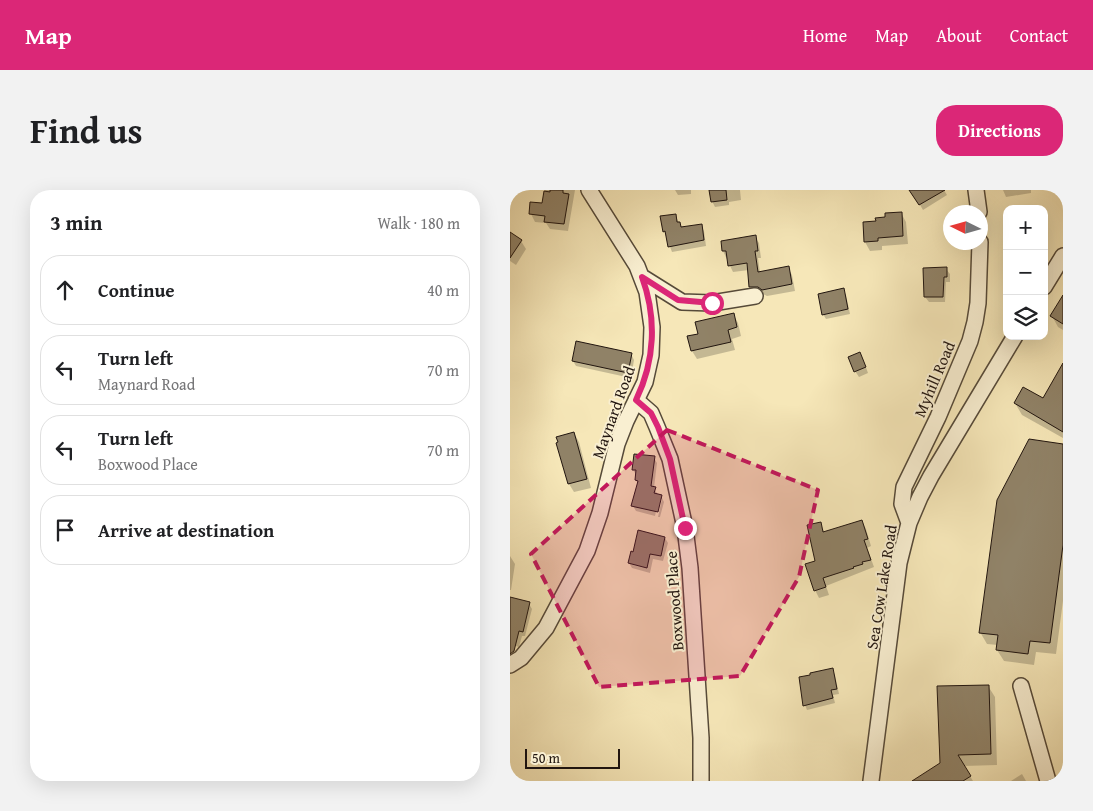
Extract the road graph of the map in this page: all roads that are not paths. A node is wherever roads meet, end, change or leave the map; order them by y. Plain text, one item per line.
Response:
1 (589, 190) edge
2 (976, 190) edge
3 (978, 205) edge
4 (980, 250) edge
5 (1063, 256) edge
6 (642, 277) junction
7 (1048, 280) edge
8 (755, 296) dead end
9 (1013, 340) edge
10 (636, 400) junction
11 (909, 523) junction
12 (510, 665) edge
13 (1021, 686) dead end
14 (701, 781) edge
15 (871, 781) edge
16 (1048, 781) edge

1 - 6 street, Maynard Road
2 - 3 street
4 - 11 street, Myhill Road
5 - 7 street
6 - 8 street
6 - 10 street, Maynard Road
9 - 11 street, Sea Cow Lake Road
10 - 12 street, Maynard Road
10 - 14 street, Boxwood Place
11 - 15 street, Sea Cow Lake Road
13 - 16 street

